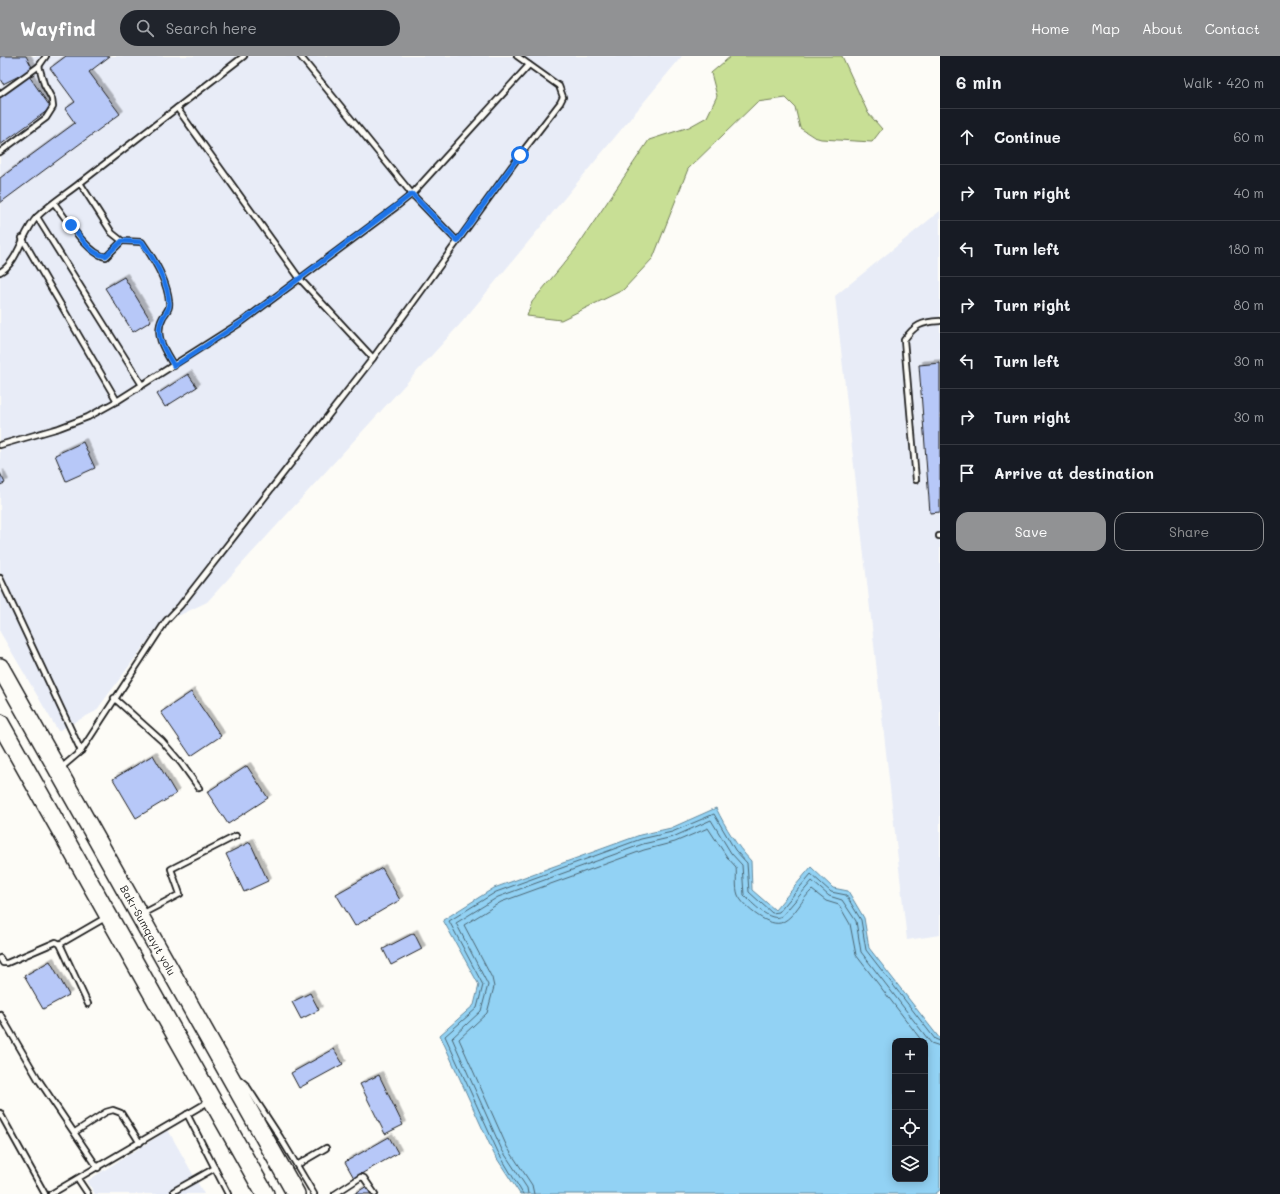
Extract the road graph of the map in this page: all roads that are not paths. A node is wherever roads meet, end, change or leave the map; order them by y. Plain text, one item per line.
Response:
1 (46, 56) edge
2 (244, 56) edge
3 (300, 56) edge
4 (517, 56) edge
5 (529, 65) junction
6 (38, 66) junction
7 (0, 92) edge
8 (177, 108) junction
9 (0, 152) edge
10 (80, 183) junction
11 (412, 194) junction
12 (54, 203) junction
13 (37, 216) junction
14 (22, 238) junction
15 (122, 241) junction
16 (457, 241) junction
17 (0, 272) edge
18 (300, 279) junction
19 (940, 321) edge
20 (373, 358) junction
21 (174, 366) junction
22 (142, 385) junction
23 (117, 401) junction
24 (0, 445) edge
25 (916, 480) dead end
26 (0, 578) edge
27 (0, 667) edge
28 (114, 698) junction
29 (0, 723) edge
30 (81, 751) junction
31 (58, 770) junction
32 (199, 788) dead end
33 (236, 836) dead end
34 (140, 915) junction
35 (109, 916) junction
36 (60, 944) junction
37 (0, 958) edge
38 (88, 1004) dead end
39 (0, 1014) edge
40 (228, 1072) junction
41 (212, 1100) junction
42 (0, 1113) edge
43 (187, 1114) junction
44 (75, 1132) junction
45 (140, 1143) junction
46 (326, 1148) dead end
47 (297, 1165) junction
48 (98, 1168) junction
49 (215, 1168) junction
50 (78, 1179) junction
51 (174, 1191) dead end
52 (45, 1194) edge
53 (51, 1194) edge
54 (88, 1194) edge
55 (228, 1194) edge
56 (265, 1194) edge
57 (296, 1194) edge
58 (314, 1194) edge
59 (336, 1194) edge
60 (375, 1194) edge

1 - 6 lane
2 - 8 lane
3 - 11 lane
4 - 5 lane
5 - 11 lane
5 - 16 lane
6 - 7 lane
6 - 9 lane
8 - 10 lane
8 - 18 lane
10 - 12 lane
10 - 15 lane
11 - 16 lane
11 - 18 lane
12 - 13 lane
12 - 15 lane
13 - 14 lane
13 - 22 lane
14 - 17 lane
14 - 23 lane
15 - 21 lane
16 - 20 lane
18 - 20 lane
18 - 21 lane
19 - 25 lane
20 - 28 lane
21 - 22 lane
22 - 23 lane
23 - 24 lane
26 - 30 lane
27 - 31 highway, Bakı-Sumqayıt yolu
28 - 30 lane
28 - 32 lane
29 - 35 highway
30 - 31 lane
31 - 34 highway, Bakı-Sumqayıt yolu
33 - 34 lane
34 - 40 highway, Bakı-Sumqayıt yolu
35 - 36 lane
35 - 41 highway
36 - 37 lane
36 - 38 lane
39 - 44 lane
40 - 47 lane
40 - 57 highway, Bakı-Sumqayıt yolu
41 - 43 lane
41 - 56 highway
42 - 52 lane
43 - 45 lane
43 - 49 lane
44 - 45 lane
44 - 48 lane
45 - 48 lane
46 - 47 lane
47 - 58 lane
48 - 50 lane
49 - 51 lane
49 - 55 lane
50 - 53 lane
50 - 54 lane
59 - 60 lane

